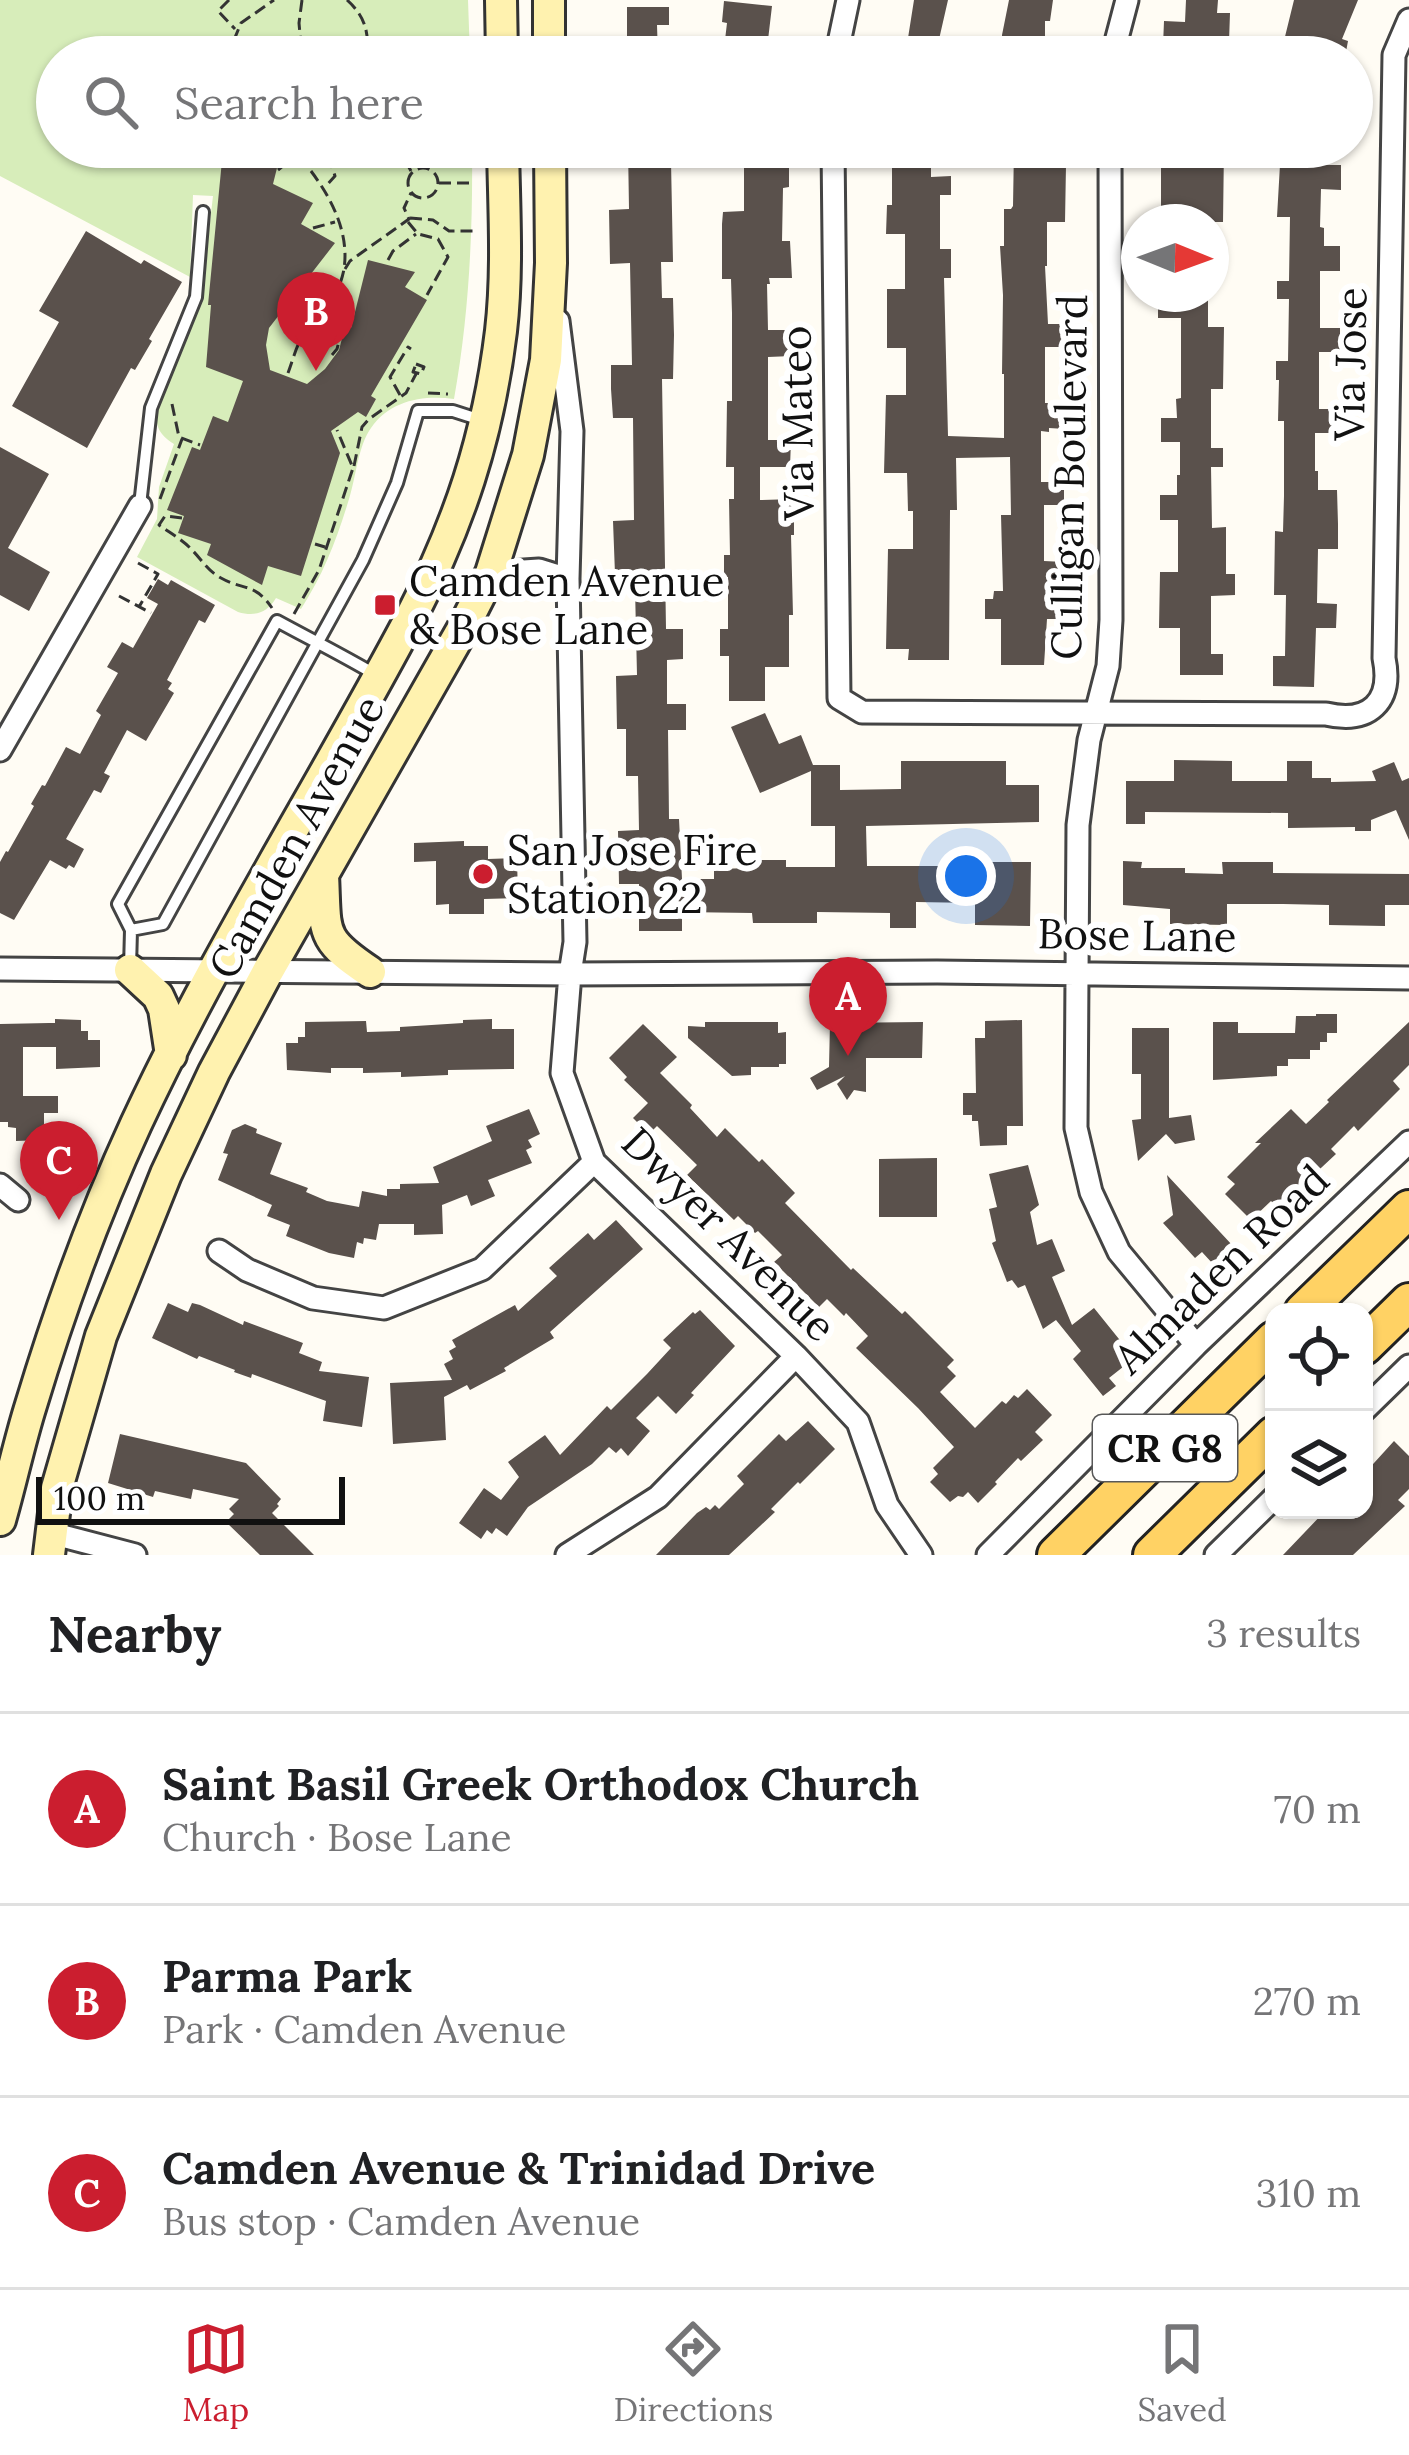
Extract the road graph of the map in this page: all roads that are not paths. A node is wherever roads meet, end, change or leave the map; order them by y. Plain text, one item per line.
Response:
1 (501, 0) edge
2 (549, 0) edge
3 (848, 0) edge
4 (1127, 0) edge
5 (1409, 20) edge
6 (502, 36) edge
7 (549, 36) edge
8 (840, 36) edge
9 (1118, 36) edge
10 (503, 168) edge
11 (550, 168) edge
12 (833, 168) edge
13 (1110, 168) edge
14 (203, 212) dead end
15 (551, 263) junction
16 (487, 422) junction
17 (152, 508) joint
18 (490, 573) junction
19 (568, 579) junction
20 (317, 643) junction
21 (379, 677) junction
22 (1096, 713) junction
23 (3, 736) edge
24 (323, 874) junction
25 (130, 930) junction
26 (0, 969) edge
27 (213, 969) junction
28 (130, 970) junction
29 (268, 971) junction
30 (370, 972) junction
31 (1077, 973) junction
32 (570, 974) junction
33 (1409, 978) edge
34 (171, 1054) junction
35 (1409, 1142) edge
36 (594, 1162) junction
37 (1409, 1209) edge
38 (219, 1251) dead end
39 (1409, 1302) edge
40 (1312, 1303) edge
41 (1373, 1337) edge
42 (1196, 1345) junction
43 (1265, 1349) edge
44 (796, 1356) junction
45 (1409, 1366) edge
46 (1373, 1401) edge
47 (1265, 1444) edge
48 (1265, 1507) edge
49 (0, 1521) edge
50 (50, 1544) edge
51 (135, 1555) edge
52 (567, 1555) edge
53 (921, 1555) edge
54 (988, 1555) edge
55 (1056, 1555) edge
56 (1152, 1555) edge
57 (1216, 1555) edge

1 - 6 main road
2 - 7 main road
3 - 8 street
4 - 9 street
5 - 22 street, Via Jose
10 - 16 main road, Camden Avenue
11 - 15 main road, Camden Avenue
12 - 22 street, Via Mateo
13 - 22 street, Culligan Boulevard
14 - 17 lane
15 - 18 main road, Camden Avenue
15 - 19 street, Dwyer Avenue
16 - 20 lane
16 - 21 main road, Camden Avenue
17 - 23 street
18 - 19 street
18 - 24 main road, Camden Avenue
19 - 32 street, Dwyer Avenue
20 - 21 lane
20 - 25 lane
20 - 25 lane
21 - 27 main road, Camden Avenue
22 - 31 street, Culligan Boulevard
24 - 29 main road, Camden Avenue
24 - 30 main road
25 - 28 lane
26 - 28 street, Bose Lane
27 - 28 street, Bose Lane
27 - 29 street, Bose Lane
27 - 34 main road, Camden Avenue
28 - 34 main road
29 - 30 street, Bose Lane
29 - 50 main road, Camden Avenue
30 - 32 street, Bose Lane
31 - 32 street, Bose Lane
31 - 33 street, Bose Lane
31 - 42 street, Culligan Boulevard
32 - 36 street, Dwyer Avenue
34 - 49 main road, Camden Avenue
35 - 42 street, Almaden Road
36 - 38 street
36 - 44 street, Dwyer Avenue
37 - 40 main road
39 - 41 main road
42 - 54 street, Almaden Road
43 - 55 main road, CR G8
44 - 52 street
44 - 53 street, Dwyer Avenue
45 - 46 street
47 - 56 main road, CR G8
48 - 57 street
49 - 50 main road
50 - 51 street

